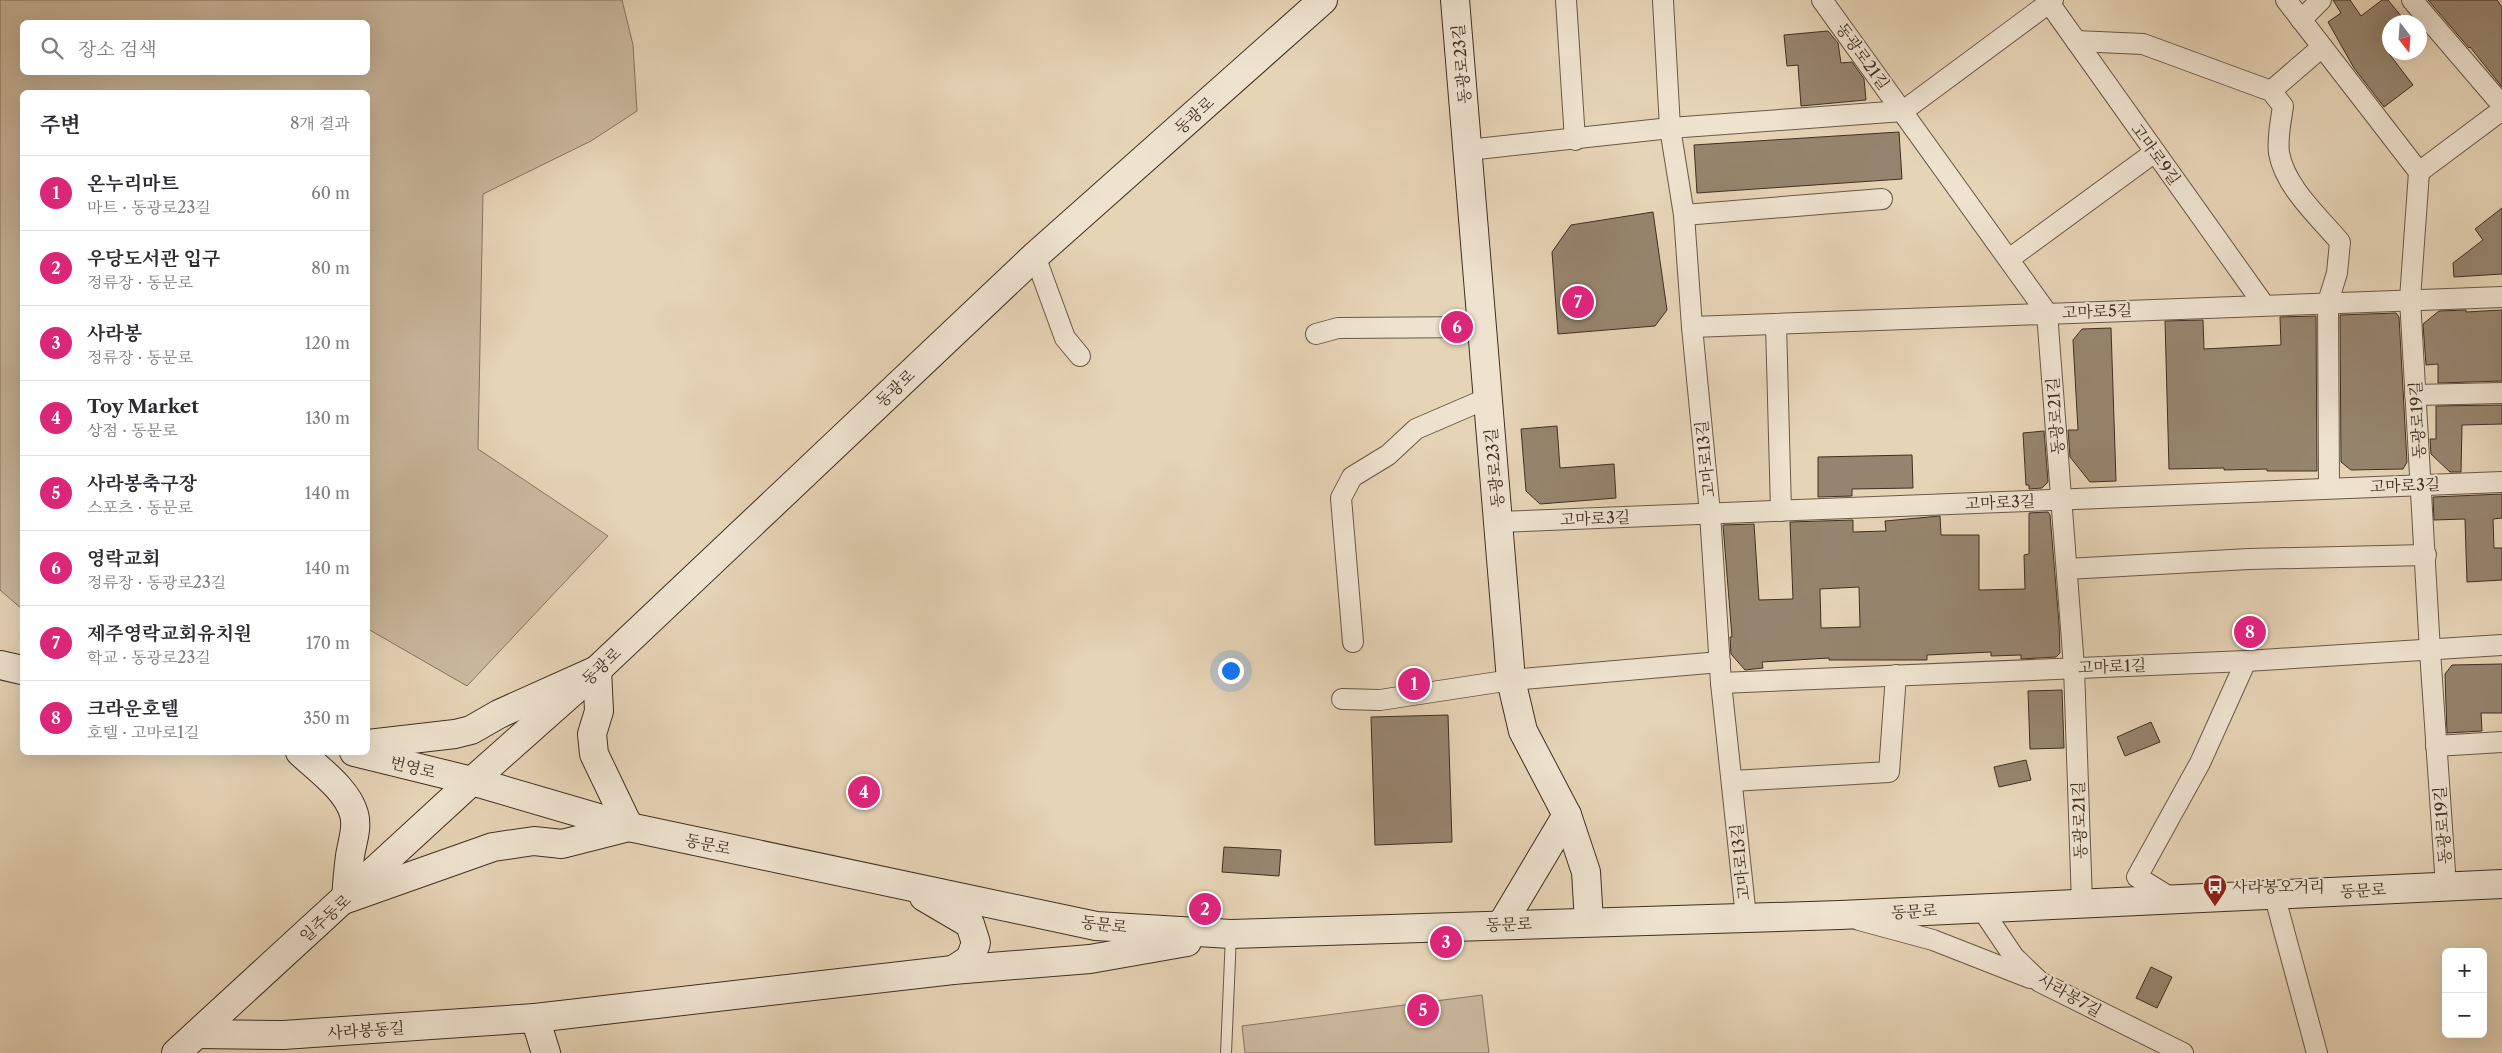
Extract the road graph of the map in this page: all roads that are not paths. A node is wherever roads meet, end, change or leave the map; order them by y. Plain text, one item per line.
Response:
1 (1323, 0) edge
2 (1566, 0) edge
3 (1663, 0) edge
4 (1822, 0) edge
5 (2286, 0) edge
6 (2322, 0) edge
7 (2412, 0) edge
8 (2050, 1) edge
9 (1451, 5) edge
10 (2301, 20) junction
11 (2076, 41) junction
12 (2322, 47) junction
13 (2271, 90) junction
14 (2502, 105) edge
15 (2502, 110) edge
16 (1903, 111) junction
17 (1670, 128) junction
18 (1575, 140) junction
19 (1468, 150) junction
20 (2155, 152) junction
21 (2419, 172) junction
22 (1882, 199) dead end
23 (1684, 215) junction
24 (1034, 256) junction
25 (2009, 259) junction
26 (2502, 297) edge
27 (2410, 299) junction
28 (2328, 302) junction
29 (2264, 305) junction
30 (2048, 313) junction
31 (1776, 324) junction
32 (1482, 327) junction
33 (1692, 328) junction
34 (1316, 334) dead end
35 (1080, 356) dead end
36 (2502, 393) edge
37 (2415, 395) junction
38 (1488, 398) junction
39 (2502, 482) edge
40 (2420, 485) junction
41 (2330, 488) junction
42 (2062, 499) junction
43 (1781, 510) junction
44 (1710, 513) junction
45 (1498, 522) junction
46 (2426, 555) junction
47 (2066, 569) junction
48 (1353, 642) dead end
49 (2502, 645) edge
50 (2430, 651) junction
51 (2246, 661) junction
52 (1720, 662) junction
53 (0, 665) edge
54 (2074, 668) junction
55 (20, 670) edge
56 (597, 670) junction
57 (1896, 675) junction
58 (1511, 680) junction
59 (1721, 683) junction
60 (1342, 699) dead end
61 (2502, 742) edge
62 (370, 744) edge
63 (2436, 746) junction
64 (303, 755) edge
65 (366, 755) edge
66 (472, 781) junction
67 (1732, 781) junction
68 (1567, 815) junction
69 (629, 827) junction
70 (2502, 884) edge
71 (903, 885) junction
72 (2446, 886) junction
73 (2274, 894) junction
74 (346, 899) junction
75 (2173, 900) junction
76 (2082, 904) junction
77 (1981, 908) junction
78 (1840, 914) junction
79 (1746, 917) junction
80 (1589, 922) junction
81 (1502, 924) junction
82 (1232, 934) junction
83 (953, 970) junction
84 (2040, 982) junction
85 (535, 1018) junction
86 (196, 1034) junction
87 (176, 1053) edge
88 (546, 1053) edge
89 (1226, 1053) edge
90 (2182, 1053) edge
91 (2317, 1053) edge

1 - 24 main road, 동광로
2 - 18 street
3 - 17 street, 고마로13길
4 - 16 street, 동광로21길
5 - 10 street
6 - 10 street
7 - 14 street
8 - 11 street, 고마로9길
8 - 16 street, 고마로9길
9 - 19 main road, 동광로23길
10 - 12 street
11 - 13 street
11 - 20 street, 고마로9길
12 - 13 street
12 - 21 street
13 - 28 street
15 - 21 street
16 - 17 street
16 - 25 street, 동광로21길
17 - 18 street
17 - 23 street, 고마로13길
18 - 19 street
19 - 32 main road, 동광로23길
20 - 25 street
20 - 29 street, 고마로9길
21 - 27 street, 동광로19길
22 - 23 street
23 - 33 street, 고마로13길
24 - 35 street
24 - 56 main road, 동광로
25 - 30 street, 동광로21길
26 - 27 street, 고마로5길
27 - 28 street, 고마로5길
27 - 37 street, 동광로19길
28 - 29 street, 고마로5길
28 - 41 street
29 - 30 street, 고마로5길
30 - 31 street, 고마로5길
30 - 42 street, 동광로21길
31 - 33 street, 고마로5길
31 - 43 street
32 - 34 street
32 - 38 main road, 동광로23길
33 - 44 street, 고마로13길
36 - 37 street
37 - 40 street, 동광로19길
38 - 45 main road, 동광로23길
38 - 48 street
39 - 40 street, 고마로3길
40 - 41 street, 고마로3길
40 - 46 street, 동광로19길
41 - 42 street, 고마로3길
42 - 43 street, 고마로3길
42 - 47 street, 동광로21길
43 - 44 street, 고마로3길
44 - 45 street, 고마로3길
44 - 52 street, 고마로13길
45 - 58 main road, 동광로23길
46 - 47 street
46 - 50 street, 동광로19길
47 - 54 street, 동광로21길
49 - 50 street, 고마로1길
50 - 51 street, 고마로1길
50 - 63 street, 동광로19길
51 - 54 street, 고마로1길
51 - 75 street
52 - 58 street
52 - 59 street, 고마로13길
53 - 55 main road
54 - 57 street, 고마로1길
54 - 76 street, 동광로21길
56 - 62 main road
56 - 66 main road, 동광로
56 - 69 main road
57 - 59 street, 고마로1길
57 - 67 street
58 - 60 street
58 - 68 main road, 동광로23길
59 - 67 street, 고마로13길
61 - 63 street
63 - 72 street, 동광로19길
64 - 74 main road
65 - 66 main road, 번영로
66 - 69 main road, 동문로
66 - 74 main road, 일주동로
67 - 79 street, 고마로13길
68 - 80 main road, 동광로23길
68 - 81 main road
69 - 71 main road, 동문로
69 - 74 main road
70 - 72 main road, 동문로
71 - 82 main road, 동문로
71 - 83 main road
72 - 73 main road, 동문로
73 - 75 main road, 동문로
73 - 91 street
74 - 86 main road, 일주동로
75 - 76 main road, 동문로
76 - 77 main road, 동문로
77 - 78 main road, 동문로
77 - 84 street, 사라봉7길
78 - 79 main road, 동문로
78 - 84 street
79 - 80 main road, 동문로
80 - 81 main road, 동문로
81 - 82 main road, 동문로
82 - 83 main road, 사라봉동길
82 - 89 lane
83 - 85 main road, 사라봉동길
84 - 90 street, 사라봉7길
85 - 86 main road, 사라봉동길
85 - 88 main road
86 - 87 main road, 일주동로

